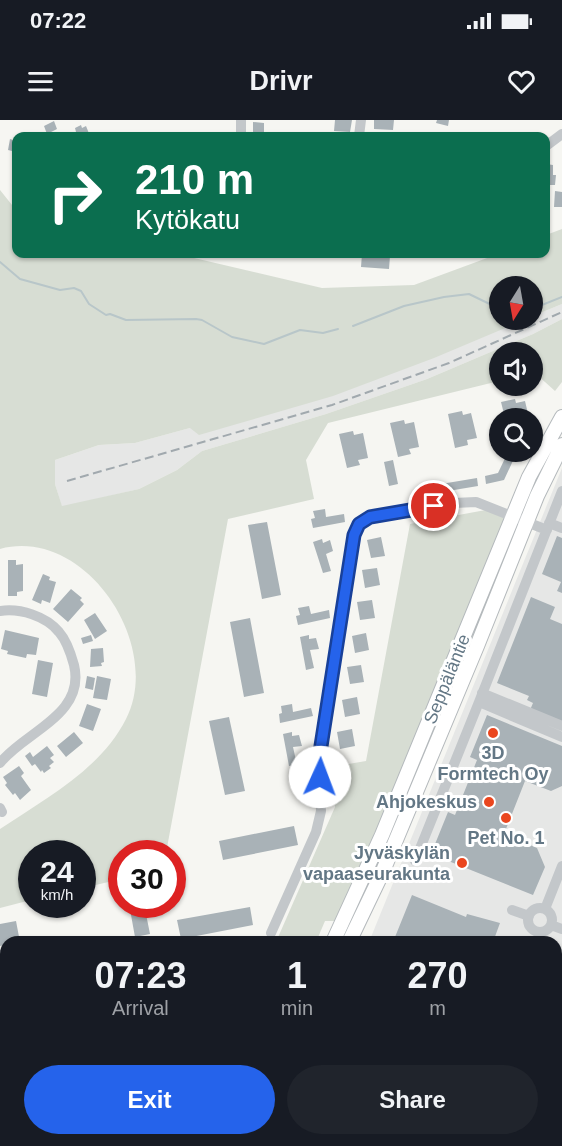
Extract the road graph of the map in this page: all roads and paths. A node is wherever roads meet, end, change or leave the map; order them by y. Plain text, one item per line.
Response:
1 (562, 417) edge
2 (562, 445) edge
3 (562, 491) edge
4 (520, 519) junction
5 (548, 526) junction
6 (562, 528) edge
7 (0, 611) edge
8 (481, 697) junction
9 (562, 726) edge
10 (562, 737) edge
11 (0, 763) edge
12 (415, 861) dead end
13 (562, 866) edge
14 (545, 909) junction
15 (512, 910) dead end
16 (529, 916) junction
17 (551, 925) junction
18 (562, 929) edge
19 (535, 931) junction
20 (271, 933) dead end
21 (336, 936) edge
22 (352, 936) edge
23 (533, 936) edge

1 - 4 main road, Seppäläntie
2 - 4 main road, Seppäläntie
3 - 5 street
4 - 5 street
4 - 20 street
4 - 21 main road, Seppäläntie
4 - 22 main road, Seppäläntie
5 - 6 street
5 - 8 street
7 - 11 street
8 - 9 street
8 - 10 street
8 - 12 street
13 - 14 street
14 - 16 street
14 - 17 street
15 - 16 street
16 - 19 street
17 - 18 street
17 - 19 street
19 - 23 street

